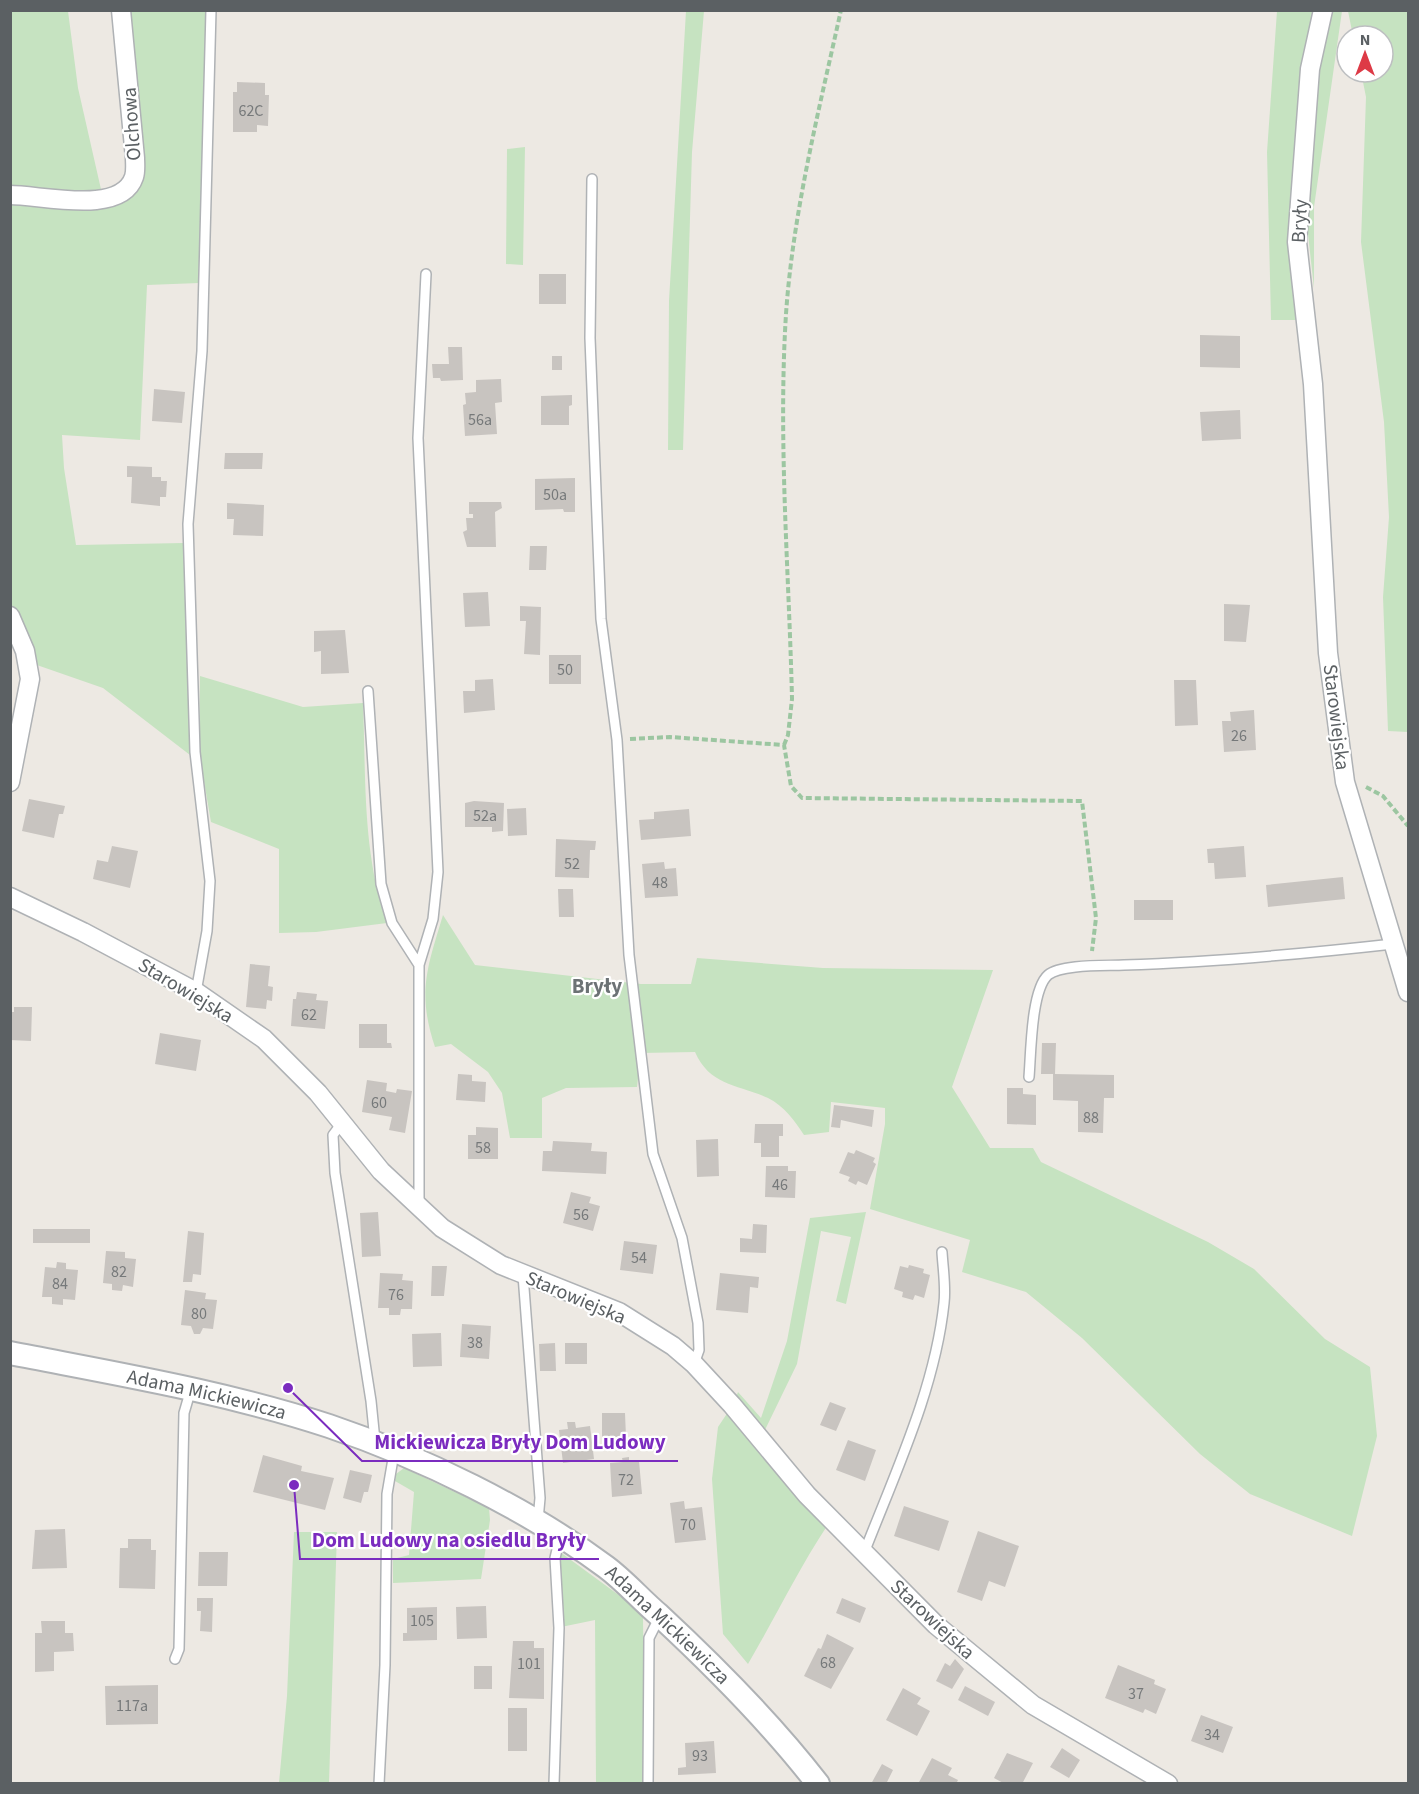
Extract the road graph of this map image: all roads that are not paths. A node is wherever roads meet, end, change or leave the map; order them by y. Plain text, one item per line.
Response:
1 (121, 10) edge
2 (211, 10) edge
3 (1323, 10) edge
4 (592, 179) dead end
5 (10, 195) edge
6 (426, 274) dead end
7 (1316, 432) joint
8 (10, 616) edge
9 (368, 691) dead end
10 (10, 782) edge
11 (10, 897) edge
12 (1393, 944) junction
13 (419, 965) junction
14 (196, 992) junction
15 (1408, 992) edge
16 (1029, 1077) dead end
17 (342, 1123) junction
18 (419, 1208) junction
19 (942, 1252) dead end
20 (523, 1275) junction
21 (10, 1353) edge
22 (694, 1364) junction
23 (191, 1389) junction
24 (385, 1448) junction
25 (538, 1522) junction
26 (560, 1537) junction
27 (864, 1553) junction
28 (660, 1616) junction
29 (175, 1659) dead end
30 (379, 1784) edge
31 (554, 1784) edge
32 (648, 1784) edge
33 (818, 1784) edge
34 (1168, 1784) edge

1 - 5 street, Olchowa
2 - 14 lane
3 - 7 street, Bryły
4 - 22 lane
6 - 13 lane
7 - 12 street, Starowiejska
8 - 10 street
9 - 13 lane
11 - 14 street, Starowiejska
12 - 15 street, Starowiejska
12 - 16 lane
13 - 18 lane
14 - 17 street, Starowiejska
17 - 18 street, Starowiejska
17 - 24 lane
18 - 20 street, Starowiejska
19 - 27 lane
20 - 22 street, Starowiejska
20 - 25 lane
21 - 23 street, Adama Mickiewicza
22 - 27 street, Starowiejska
23 - 24 street, Adama Mickiewicza
23 - 29 lane
24 - 25 street, Adama Mickiewicza
24 - 30 lane
25 - 26 street, Adama Mickiewicza
26 - 28 street, Adama Mickiewicza
26 - 31 lane
27 - 34 street, Starowiejska
28 - 32 lane
28 - 33 street, Adama Mickiewicza

